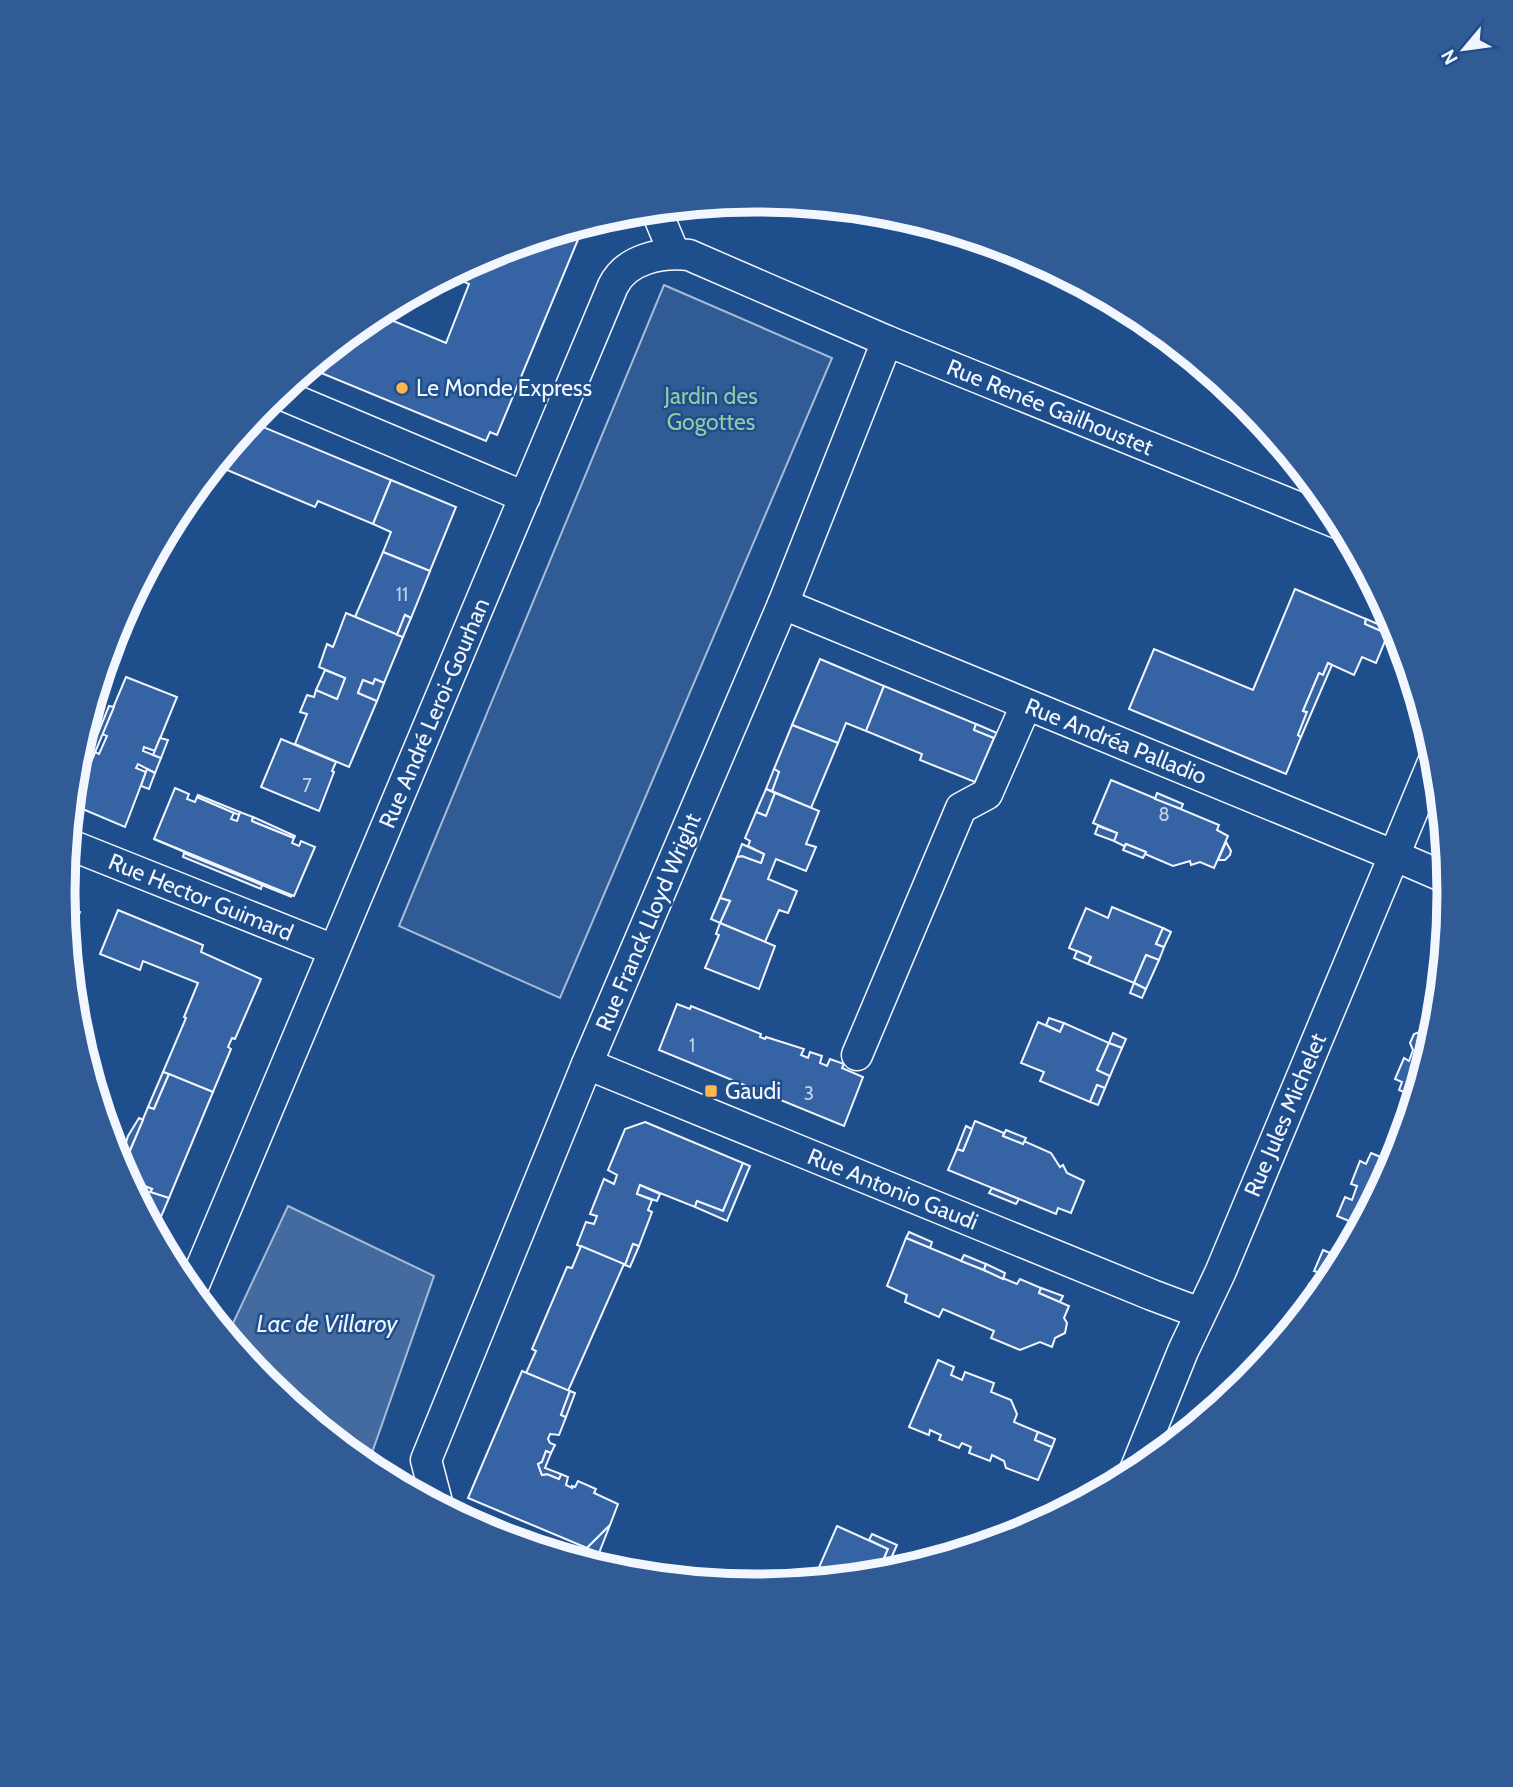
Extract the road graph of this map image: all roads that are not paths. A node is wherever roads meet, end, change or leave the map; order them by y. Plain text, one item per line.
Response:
1 (660, 219) edge
2 (674, 253) junction
3 (887, 341) junction
4 (290, 398) edge
5 (525, 497) junction
6 (1325, 518) edge
7 (783, 604) junction
8 (1027, 705) junction
9 (1427, 775) edge
10 (77, 848) edge
11 (1393, 855) junction
12 (1437, 874) edge
13 (334, 950) junction
14 (857, 1055) dead end
15 (587, 1064) junction
16 (196, 1280) edge
17 (1200, 1313) junction
18 (1141, 1456) edge
19 (435, 1493) edge

1 - 2 street
2 - 3 street, Rue Renée Gailhoustet
2 - 5 street, Rue André Leroi-Gourhan
3 - 6 street, Rue Renée Gailhoustet
3 - 7 street, Rue Franck Lloyd Wright
4 - 5 street
5 - 13 street, Rue André Leroi-Gourhan
7 - 8 street, Rue Andréa Palladio
7 - 15 street, Rue Franck Lloyd Wright
8 - 11 street, Rue Andréa Palladio
8 - 14 street
9 - 11 street, Rue Jules Michelet
10 - 13 street, Rue Hector Guimard
11 - 12 street, Rue Andréa Palladio
11 - 17 street, Rue Jules Michelet
13 - 16 street, Rue André Leroi-Gourhan
15 - 17 street, Rue Antonio Gaudi
15 - 19 street, Rue Franck Lloyd Wright
17 - 18 street, Rue Jules Michelet

